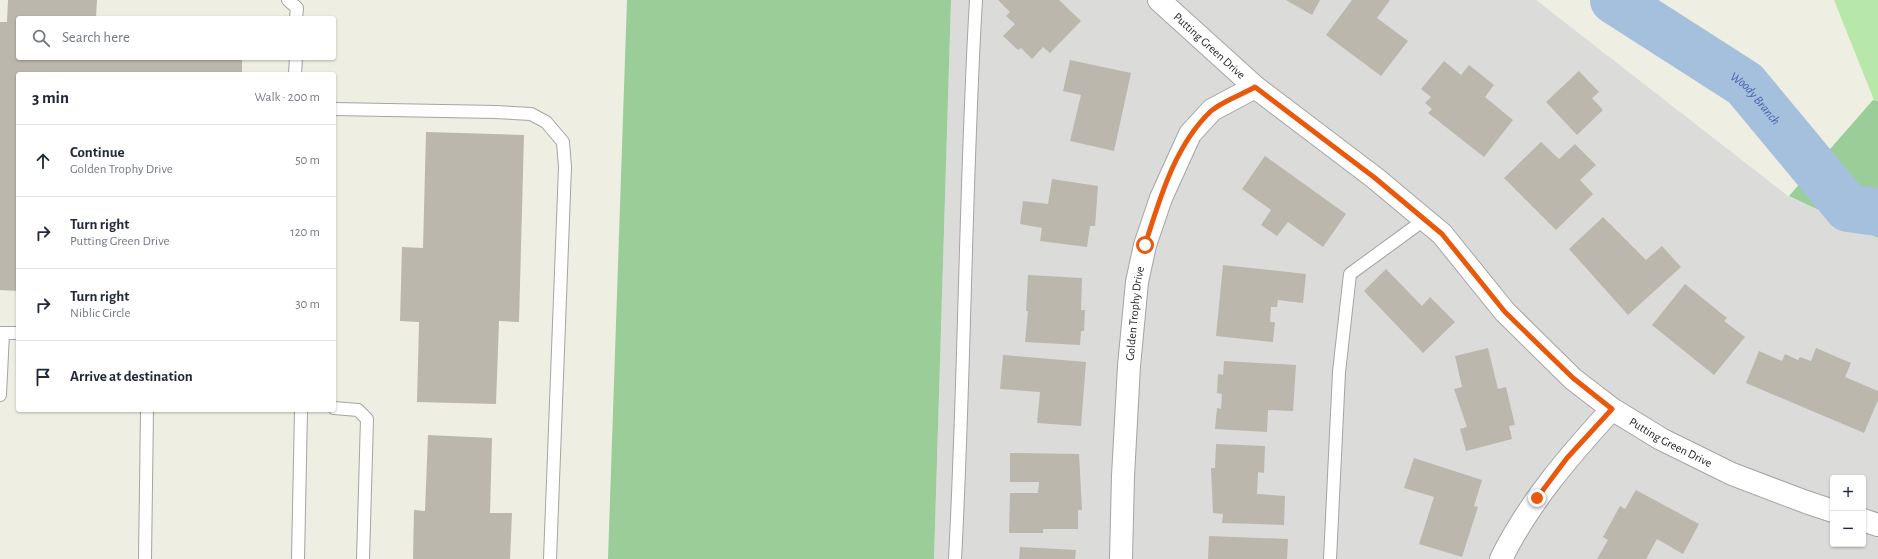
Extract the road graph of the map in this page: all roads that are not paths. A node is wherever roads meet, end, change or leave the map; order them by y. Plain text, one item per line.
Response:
1 (288, 0) edge
2 (976, 0) edge
3 (1159, 0) edge
4 (296, 16) edge
5 (296, 60) edge
6 (295, 72) edge
7 (1255, 87) junction
8 (336, 109) edge
9 (1424, 220) junction
10 (1, 333) edge
11 (16, 333) edge
12 (0, 395) edge
13 (336, 408) edge
14 (1612, 409) junction
15 (147, 412) edge
16 (301, 412) edge
17 (1830, 510) edge
18 (1866, 521) edge
19 (1878, 525) edge
20 (145, 559) edge
21 (298, 559) edge
22 (363, 559) edge
23 (550, 559) edge
24 (955, 559) edge
25 (1121, 559) edge
26 (1330, 559) edge
27 (1501, 559) edge

1 - 4 lane
2 - 24 lane
3 - 7 street, Putting Green Drive
5 - 6 lane
7 - 9 street, Putting Green Drive
7 - 25 street, Golden Trophy Drive
8 - 23 lane
9 - 14 street, Putting Green Drive
9 - 26 lane
10 - 11 lane
10 - 12 lane
13 - 22 lane
14 - 17 street, Putting Green Drive
14 - 27 street
15 - 20 lane
16 - 21 lane
18 - 19 street

